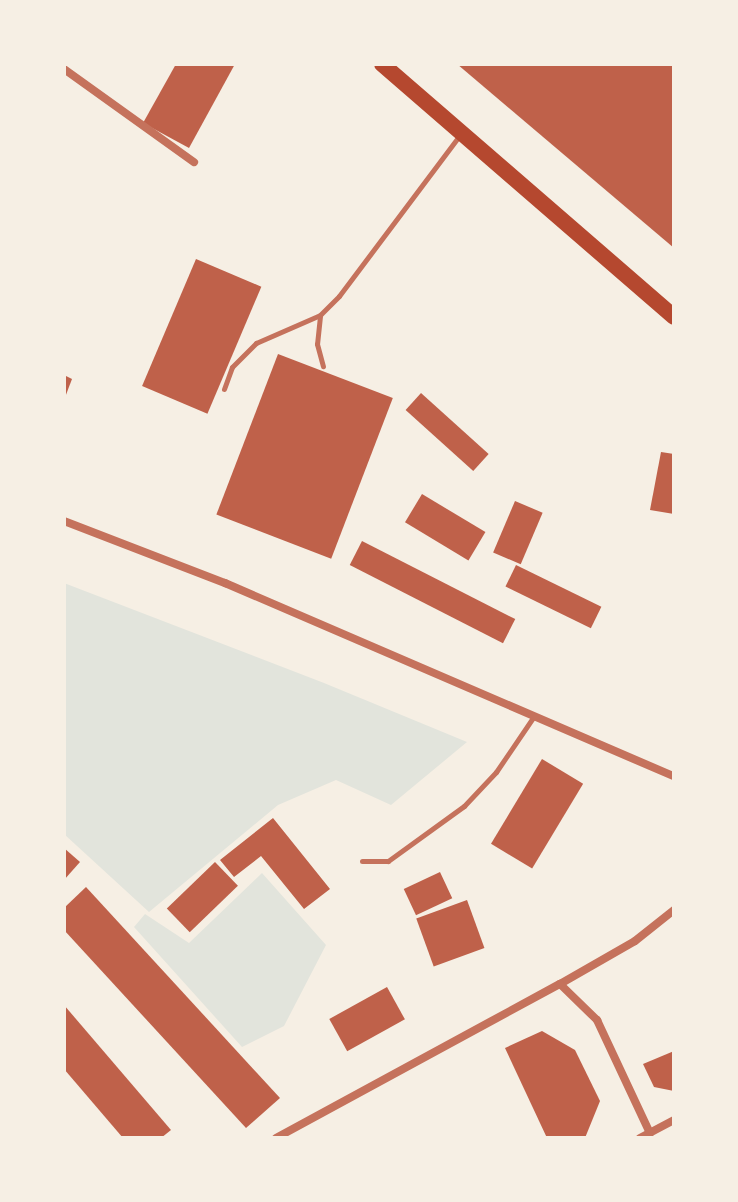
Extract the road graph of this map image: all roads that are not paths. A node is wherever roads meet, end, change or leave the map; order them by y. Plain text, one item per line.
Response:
1 (382, 64) edge
2 (64, 69) edge
3 (462, 132) junction
4 (194, 162) dead end
5 (320, 315) junction
6 (674, 317) edge
7 (323, 366) dead end
8 (224, 389) dead end
9 (64, 521) edge
10 (535, 715) junction
11 (674, 776) edge
12 (362, 861) dead end
13 (674, 910) edge
14 (560, 984) junction
15 (674, 1120) edge
16 (650, 1133) junction
17 (276, 1138) edge
18 (640, 1138) edge

1 - 3 main road
2 - 4 street
3 - 5 lane
3 - 6 main road
5 - 7 lane
5 - 8 lane
9 - 10 street
10 - 11 street
10 - 12 lane
13 - 14 street
14 - 16 street
14 - 17 street
15 - 16 street
16 - 18 street

